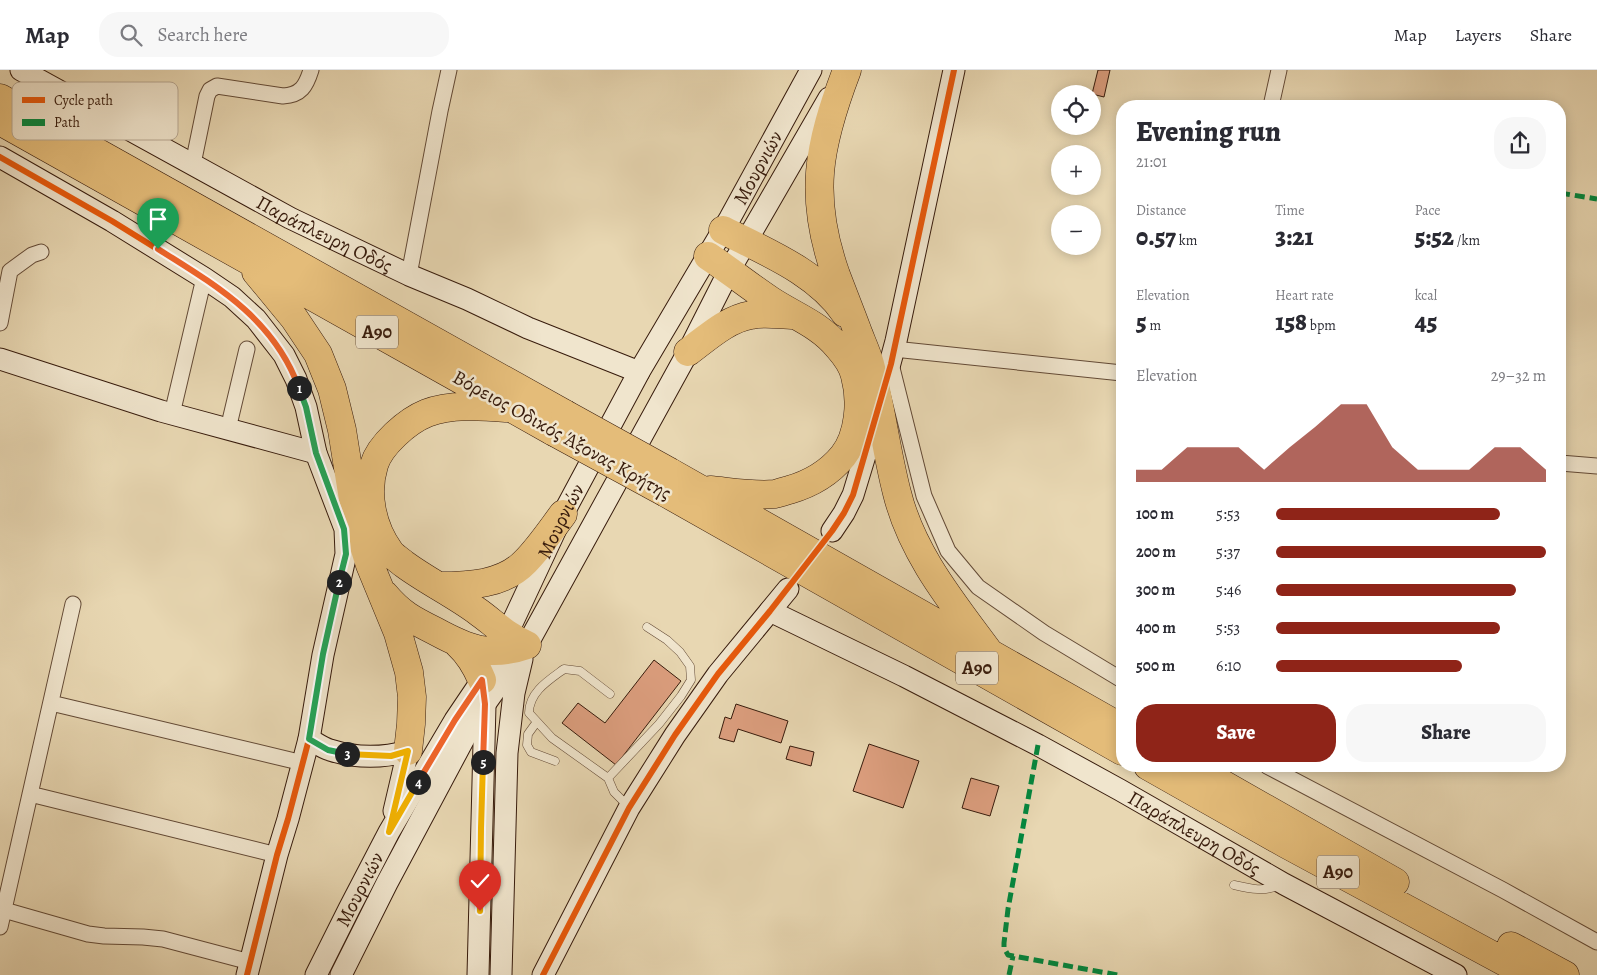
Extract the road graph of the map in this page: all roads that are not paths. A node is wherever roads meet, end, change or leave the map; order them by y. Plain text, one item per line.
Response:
1 (21, 70) edge
2 (311, 70) edge
3 (450, 70) edge
4 (811, 70) edge
5 (846, 70) edge
6 (954, 70) edge
7 (1278, 70) edge
8 (43, 82) edge
9 (0, 98) edge
10 (1272, 100) edge
11 (12, 105) edge
12 (0, 121) edge
13 (12, 128) edge
14 (34, 140) edge
15 (72, 140) edge
16 (149, 140) edge
17 (0, 157) edge
18 (193, 164) junction
19 (734, 236) junction
20 (41, 252) dead end
21 (242, 256) junction
22 (719, 263) junction
23 (409, 275) junction
24 (204, 278) junction
25 (798, 315) junction
26 (0, 323) edge
27 (858, 331) junction
28 (247, 349) dead end
29 (688, 352) junction
30 (0, 359) edge
31 (890, 364) junction
32 (639, 372) junction
33 (1116, 373) edge
34 (512, 409) junction
35 (172, 414) junction
36 (559, 423) junction
37 (228, 429) junction
38 (867, 449) dead end
39 (316, 453) junction
40 (1566, 463) edge
41 (1597, 466) edge
42 (668, 483) junction
43 (700, 489) junction
44 (563, 514) junction
45 (832, 531) dead end
46 (438, 586) junction
47 (788, 589) dead end
48 (381, 590) junction
49 (73, 604) dead end
50 (770, 610) junction
51 (647, 627) dead end
52 (510, 643) junction
53 (458, 644) junction
54 (989, 652) junction
55 (1116, 676) edge
56 (483, 692) junction
57 (610, 694) dead end
58 (51, 703) junction
59 (536, 723) junction
60 (1116, 725) edge
61 (309, 739) junction
62 (1116, 747) edge
63 (408, 751) junction
64 (555, 761) dead end
65 (304, 763) junction
66 (1159, 772) edge
67 (1202, 772) edge
68 (1278, 772) edge
69 (608, 778) junction
70 (30, 794) junction
71 (629, 808) junction
72 (389, 832) junction
73 (277, 855) junction
74 (1284, 884) junction
75 (1234, 885) dead end
76 (4, 910) junction
77 (0, 927) edge
78 (1597, 942) edge
79 (248, 968) edge
80 (316, 975) edge
81 (341, 975) edge
82 (478, 975) edge
83 (501, 975) edge
84 (542, 975) edge
85 (1456, 975) edge
86 (1529, 975) edge
87 (1565, 975) edge

1 - 8 street, Παράπλευρη Οδός
2 - 18 street
3 - 23 street
4 - 19 street, Μουρνιών
5 - 19 street
5 - 27 highway
6 - 31 street
7 - 10 street
9 - 11 highway, Βόρειος Οδικός Άξονας Κρήτης / Α90
12 - 13 highway, Βόρειος Οδικός Άξονας Κρήτης / Α90
14 - 21 highway, Βόρειος Οδικός Άξονας Κρήτης / Α90
15 - 36 highway, Βόρειος Οδικός Άξονας Κρήτης / Α90
16 - 18 street, Παράπλευρη Οδός
17 - 24 street
18 - 23 street, Παράπλευρη Οδός
19 - 22 street
19 - 27 highway
20 - 26 street
21 - 34 highway, Βόρειος Οδικός Άξονας Κρήτης / Α90
21 - 48 highway
22 - 25 highway
22 - 29 street
22 - 32 street, Μουρνιών
23 - 32 street, Παράπλευρη Οδός
24 - 35 street
24 - 39 street
25 - 29 highway
25 - 43 highway
27 - 54 highway
28 - 37 street
29 - 52 street
30 - 35 street
31 - 33 street
31 - 55 street
32 - 44 street, Μουρνιών
34 - 36 highway, Βόρειος Οδικός Άξονας Κρήτης / Α90
34 - 46 highway
35 - 37 street
36 - 42 highway, Βόρειος Οδικός Άξονας Κρήτης / Α90, bridge
37 - 39 street
38 - 45 street
39 - 61 street
40 - 41 street
42 - 43 highway, Βόρειος Οδικός Άξονας Κρήτης / Α90
42 - 62 highway, Βόρειος Οδικός Άξονας Κρήτης / Α90
43 - 54 highway, Βόρειος Οδικός Άξονας Κρήτης / Α90
44 - 46 highway
44 - 52 street, Μουρνιών
46 - 52 highway
47 - 50 street
48 - 53 highway
48 - 63 highway
49 - 58 street
50 - 71 street
50 - 74 street, Παράπλευρη Οδός
51 - 69 lane
52 - 53 highway
52 - 56 street, Μουρνιών
52 - 56 street, Μουρνιών
52 - 83 street
53 - 56 highway
54 - 60 highway, Βόρειος Οδικός Άξονας Κρήτης / Α90
56 - 72 street, Μουρνιών
56 - 81 street, Μουρνιών
56 - 82 street
57 - 59 lane
58 - 65 street
58 - 70 street
59 - 64 lane
59 - 69 lane
61 - 63 street
61 - 65 street
63 - 72 street
65 - 73 street
66 - 86 highway, Α90
67 - 87 highway, Α90
68 - 78 street
69 - 71 lane
70 - 73 street
70 - 76 street
71 - 84 street
72 - 80 street, Μουρνιών
73 - 79 street
74 - 75 lane
74 - 85 street, Παράπλευρη Οδός
76 - 77 street
76 - 79 street

